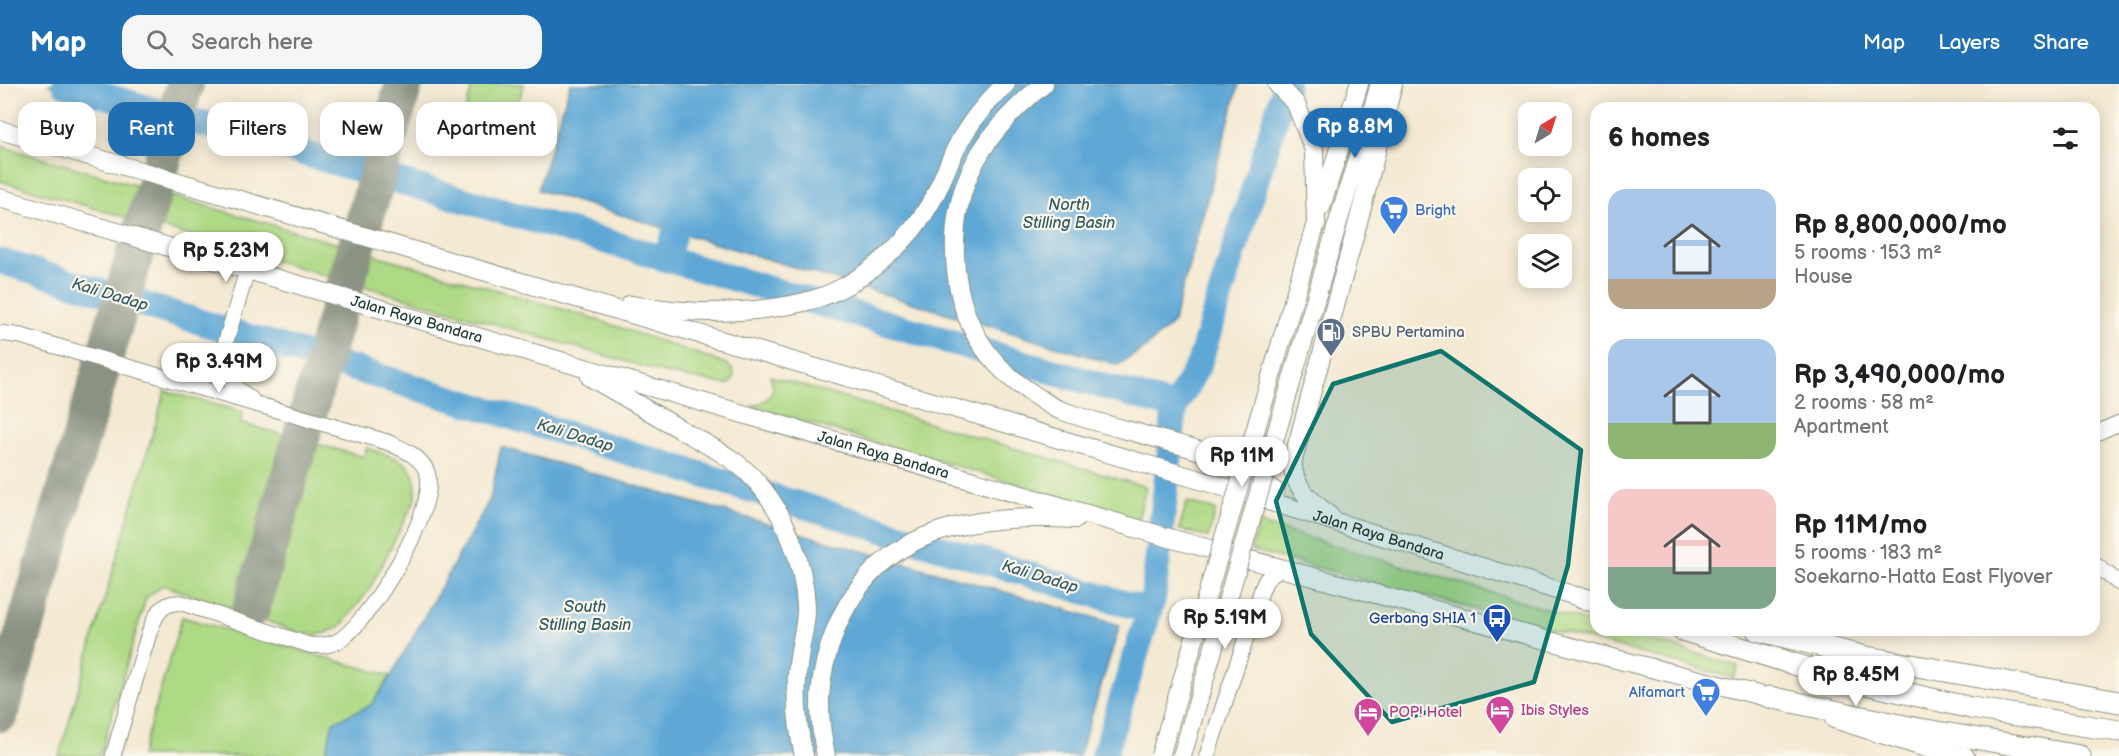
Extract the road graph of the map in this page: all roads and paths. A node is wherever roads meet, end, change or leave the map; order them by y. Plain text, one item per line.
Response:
1 (1006, 84) edge
2 (1044, 84) edge
3 (1277, 84) edge
4 (1359, 84) edge
5 (1380, 84) edge
6 (1393, 84) edge
7 (0, 130) edge
8 (0, 198) edge
9 (1316, 223) junction
10 (247, 271) junction
11 (580, 299) junction
12 (0, 333) edge
13 (565, 362) junction
14 (266, 408) junction
15 (2119, 423) edge
16 (2100, 432) edge
17 (1300, 511) junction
18 (1108, 520) junction
19 (1339, 523) junction
20 (1278, 569) junction
21 (2100, 569) edge
22 (2119, 583) edge
23 (1590, 600) edge
24 (1702, 636) edge
25 (1780, 636) edge
26 (1769, 697) junction
27 (2119, 702) edge
28 (2119, 730) edge
29 (113, 756) edge
30 (804, 756) edge
31 (826, 756) edge
32 (1160, 756) edge
33 (1182, 756) edge
34 (1207, 756) edge
35 (1965, 756) edge
36 (2080, 756) edge

1 - 11 main road
2 - 17 main road
3 - 9 main road
4 - 9 main road
5 - 33 main road, bridge
6 - 19 main road
7 - 11 main road, Jalan Raya Bandara
8 - 10 main road, Jalan Raya Bandara
9 - 32 main road, bridge
10 - 13 main road, Jalan Raya Bandara
10 - 14 street
11 - 17 main road, Jalan Raya Bandara
12 - 14 street
13 - 18 main road, Jalan Raya Bandara
13 - 30 main road
14 - 29 street
15 - 16 street
17 - 19 main road, Jalan Raya Bandara
18 - 20 main road, Jalan Raya Bandara
18 - 31 main road
19 - 23 main road, Jalan Raya Bandara
20 - 26 main road, Jalan Raya Bandara
20 - 34 street
21 - 22 street
24 - 28 highway
25 - 27 highway
26 - 35 main road, Jalan Raya Bandara
26 - 36 highway

